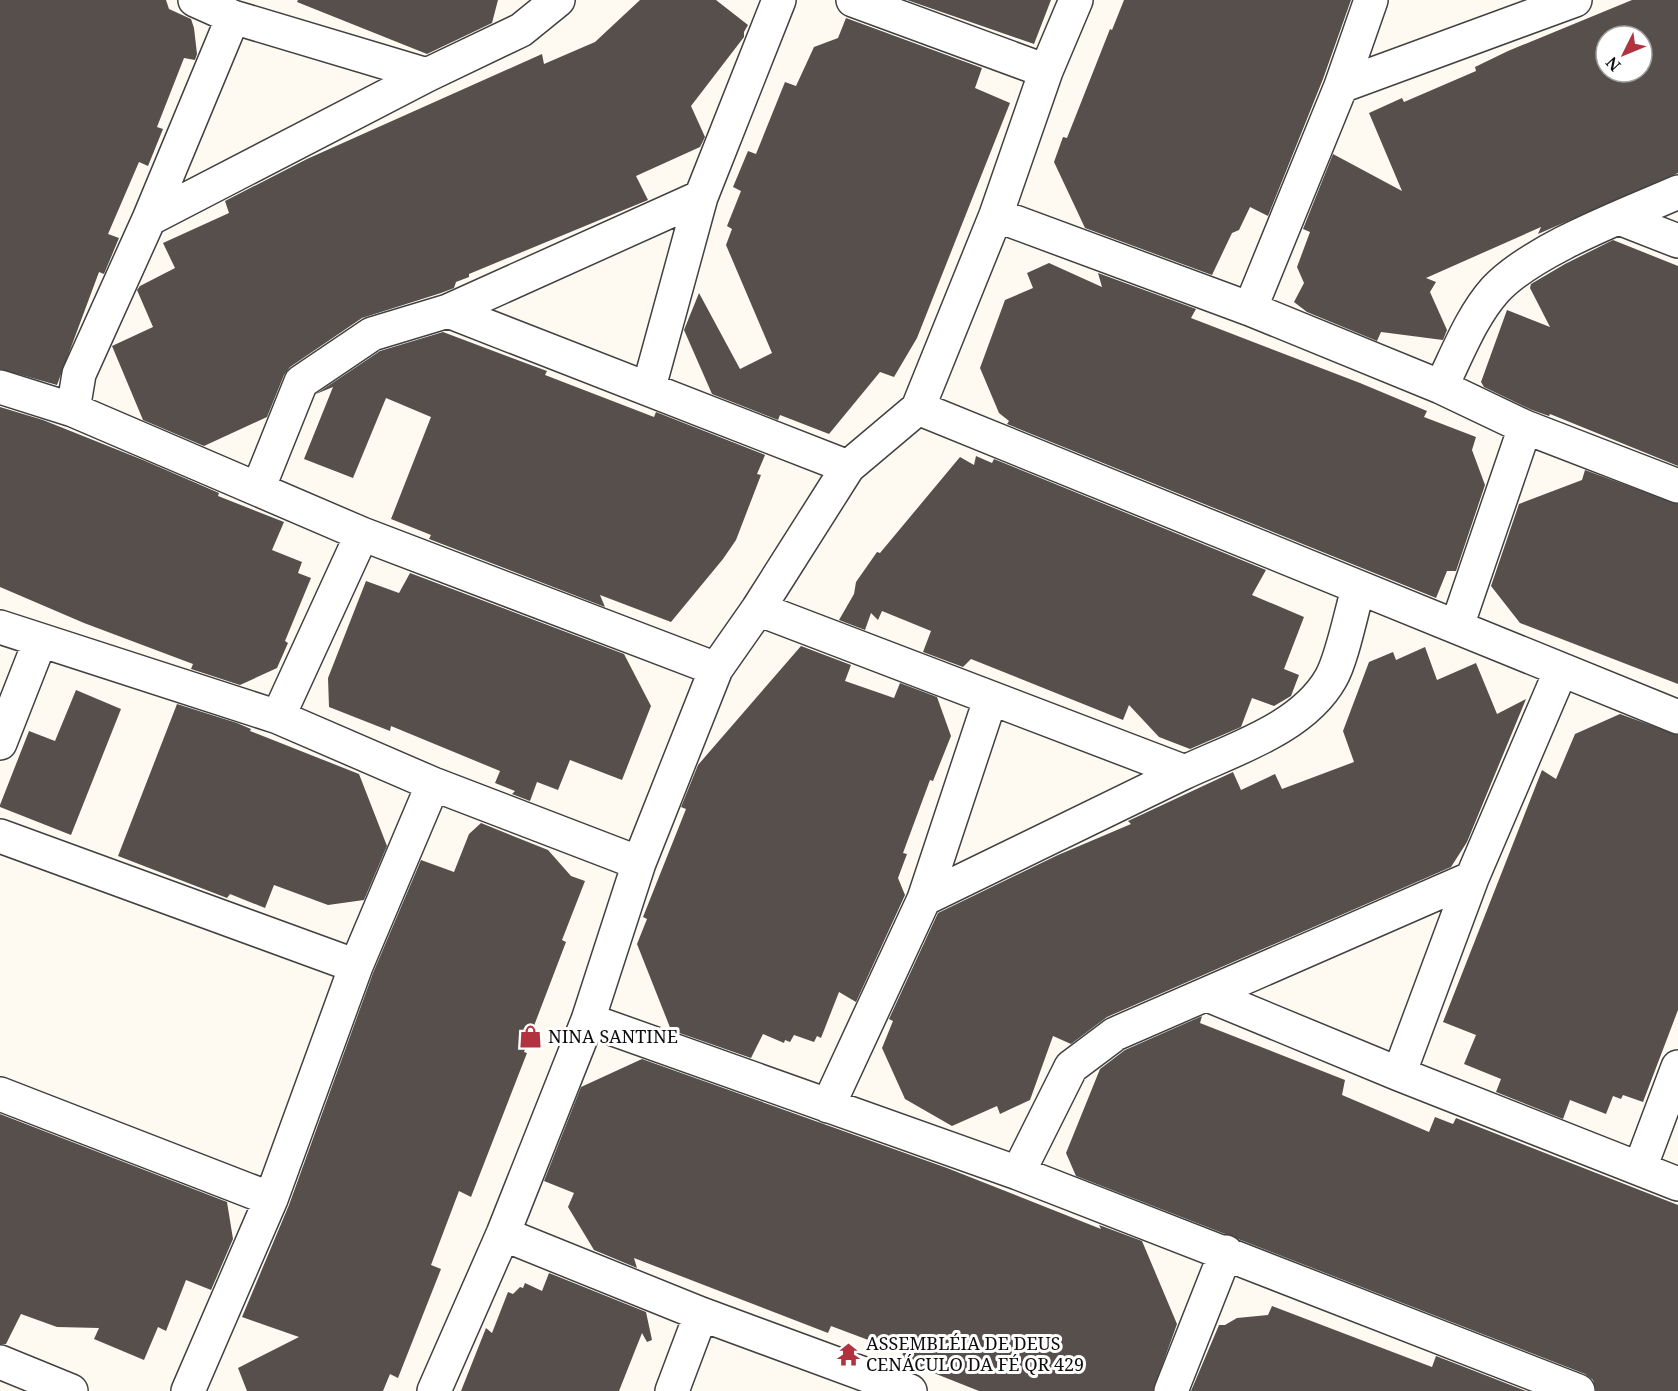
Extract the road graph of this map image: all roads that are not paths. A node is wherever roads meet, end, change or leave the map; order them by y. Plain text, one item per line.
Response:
1 (195, 0) edge
2 (558, 0) edge
3 (779, 0) edge
4 (853, 0) edge
5 (1077, 0) edge
6 (1371, 0) edge
7 (1575, 0) edge
8 (233, 17) junction
9 (1046, 71) junction
10 (427, 75) junction
11 (1341, 86) junction
12 (1678, 192) edge
13 (701, 197) junction
14 (996, 215) junction
15 (1618, 218) junction
16 (149, 219) junction
17 (1678, 241) edge
18 (1250, 309) junction
19 (448, 311) junction
20 (0, 387) edge
21 (649, 387) junction
22 (1441, 387) junction
23 (918, 408) junction
24 (73, 410) junction
25 (1525, 428) junction
26 (848, 467) junction
27 (1678, 486) edge
28 (258, 489) junction
29 (362, 534) junction
30 (1358, 589) junction
31 (758, 609) junction
32 (1457, 626) junction
33 (0, 627) edge
34 (40, 641) junction
35 (716, 669) junction
36 (1561, 670) junction
37 (990, 700) junction
38 (278, 717) junction
39 (1678, 717) edge
40 (0, 743) edge
41 (1185, 772) junction
42 (433, 784) junction
43 (0, 836) edge
44 (639, 863) junction
45 (1472, 878) junction
46 (924, 898) junction
47 (356, 966) junction
48 (1208, 995) junction
49 (588, 1020) junction
50 (1678, 1066) edge
51 (1399, 1074) junction
52 (0, 1094) edge
53 (828, 1106) junction
54 (1640, 1168) junction
55 (1018, 1173) junction
56 (1678, 1184) edge
57 (271, 1200) junction
58 (503, 1234) junction
59 (1226, 1252) junction
60 (701, 1314) junction
61 (0, 1362) edge
62 (71, 1391) edge
63 (188, 1391) edge
64 (434, 1391) edge
65 (672, 1391) edge
66 (910, 1391) edge
67 (1170, 1391) edge
68 (1578, 1391) edge

1 - 8 street
2 - 10 street
3 - 13 street
4 - 9 street
5 - 9 street
6 - 11 street
7 - 11 street
8 - 10 street
8 - 16 street
9 - 14 street
10 - 16 street
11 - 18 street
12 - 15 street
13 - 19 street
13 - 21 street
14 - 18 street
14 - 23 street
15 - 17 street
15 - 22 street
16 - 24 street
18 - 22 street
19 - 21 street
19 - 28 street
20 - 24 street
21 - 26 street
22 - 25 street
23 - 26 street
23 - 30 street
24 - 28 street
25 - 27 street
25 - 32 street
26 - 31 street
28 - 29 street
29 - 35 street
29 - 38 street
30 - 32 street
30 - 41 street
31 - 35 street
31 - 37 street
32 - 36 street
33 - 34 street
34 - 38 street
34 - 40 street
35 - 44 street
36 - 39 street
36 - 45 street
37 - 41 street
37 - 46 street
38 - 42 street
41 - 46 street
42 - 44 street
42 - 47 street
43 - 47 street
44 - 49 street
45 - 48 street
45 - 51 street
46 - 53 street
47 - 57 street
48 - 51 street
48 - 55 street
49 - 53 street
49 - 58 street
50 - 54 street
51 - 54 street
52 - 57 street
53 - 55 street
54 - 56 street
55 - 59 street
57 - 63 street
58 - 60 street
58 - 64 street
59 - 67 street
59 - 68 street
60 - 65 street
60 - 66 street
61 - 62 street

